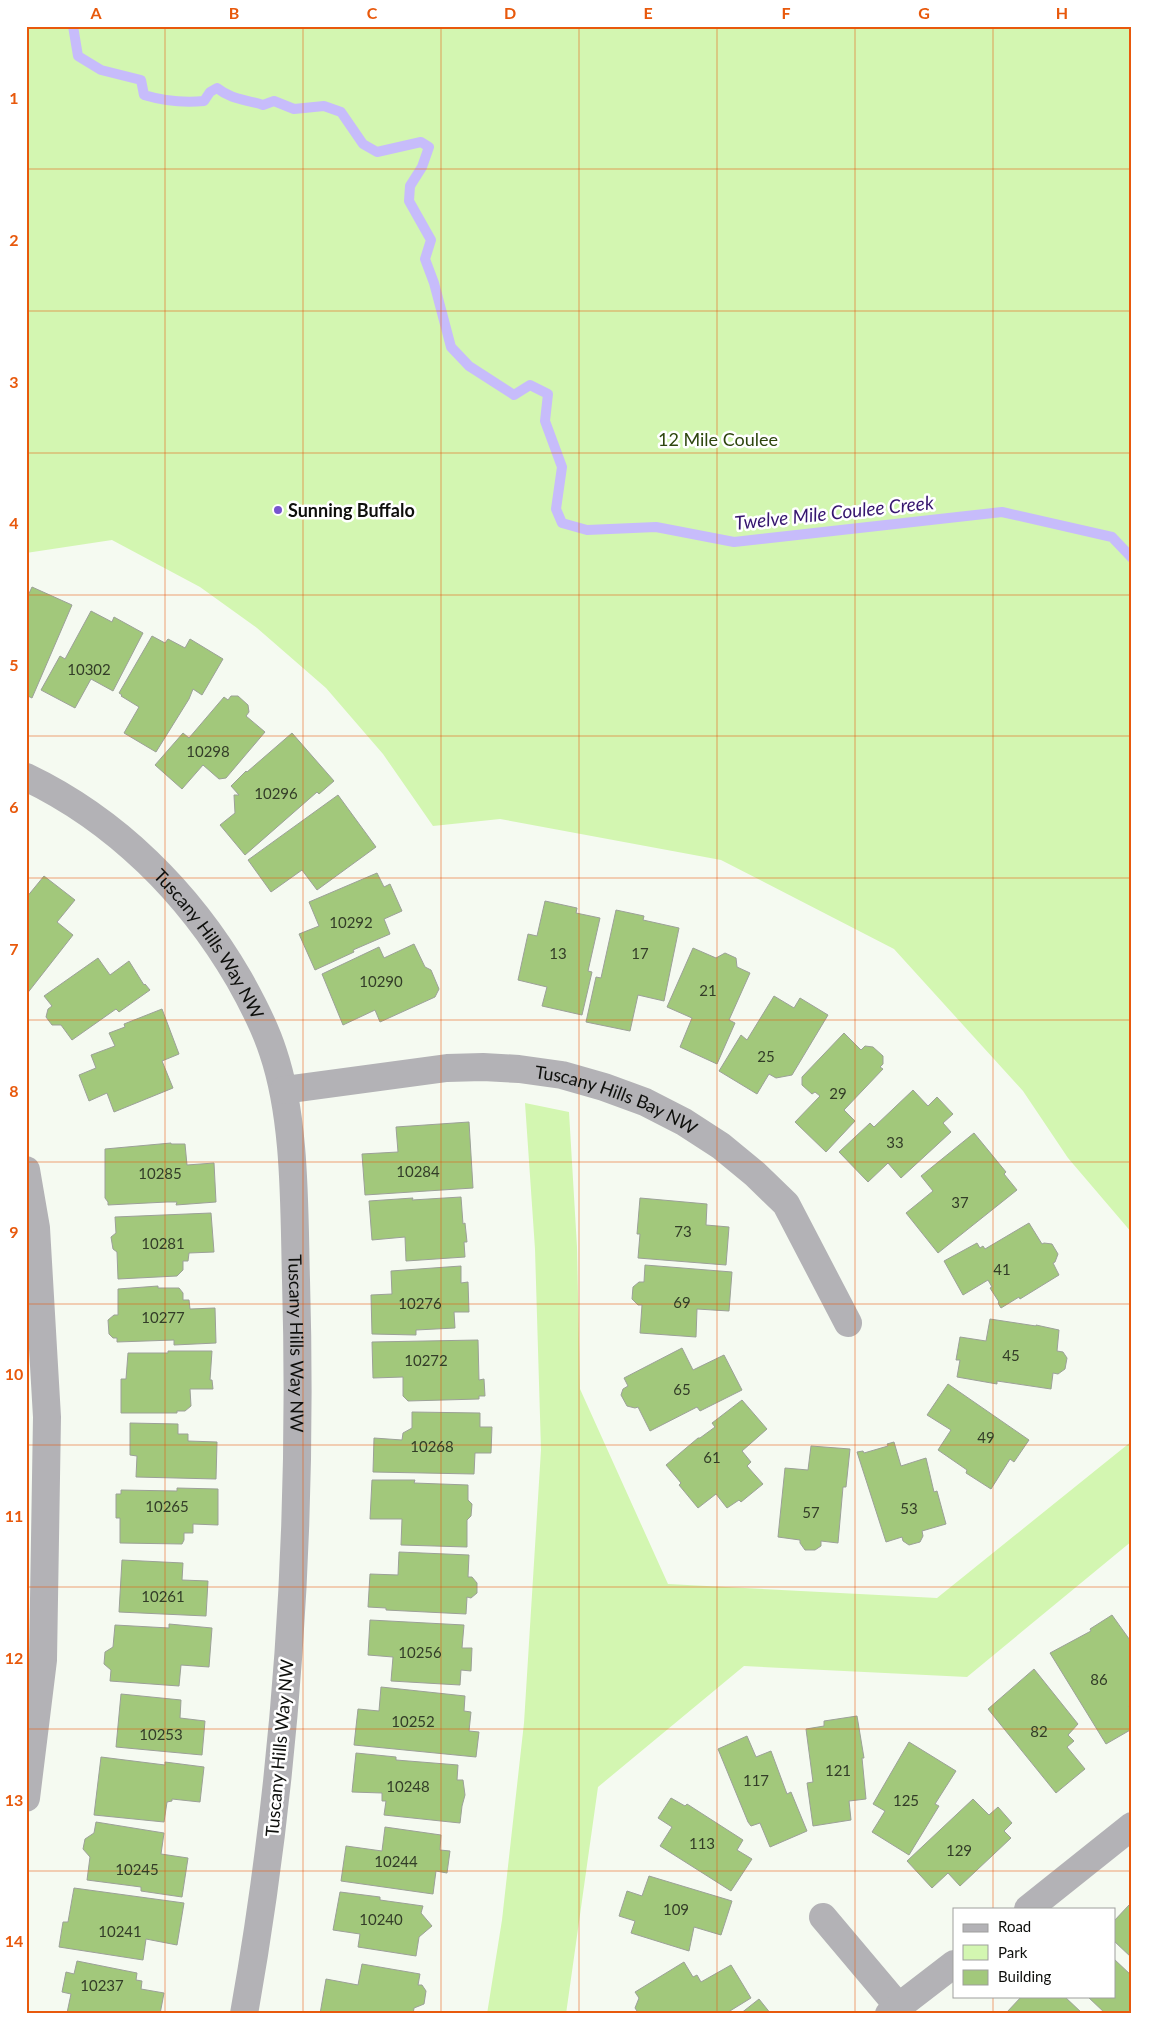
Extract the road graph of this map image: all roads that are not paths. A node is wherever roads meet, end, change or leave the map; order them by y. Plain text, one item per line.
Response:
1 (26, 777) edge
2 (284, 1090) junction
3 (26, 1170) edge
4 (848, 1323) dead end
5 (26, 1798) edge
6 (1132, 1826) edge
7 (1029, 1908) edge
8 (823, 1917) dead end
9 (953, 1965) edge
10 (894, 2010) edge
11 (244, 2014) edge

1 - 2 street, Tuscany Hills Way NW
2 - 4 street, Tuscany Hills Bay NW
2 - 11 street, Tuscany Hills Way NW
3 - 5 street
6 - 7 street
8 - 10 street
9 - 10 street

